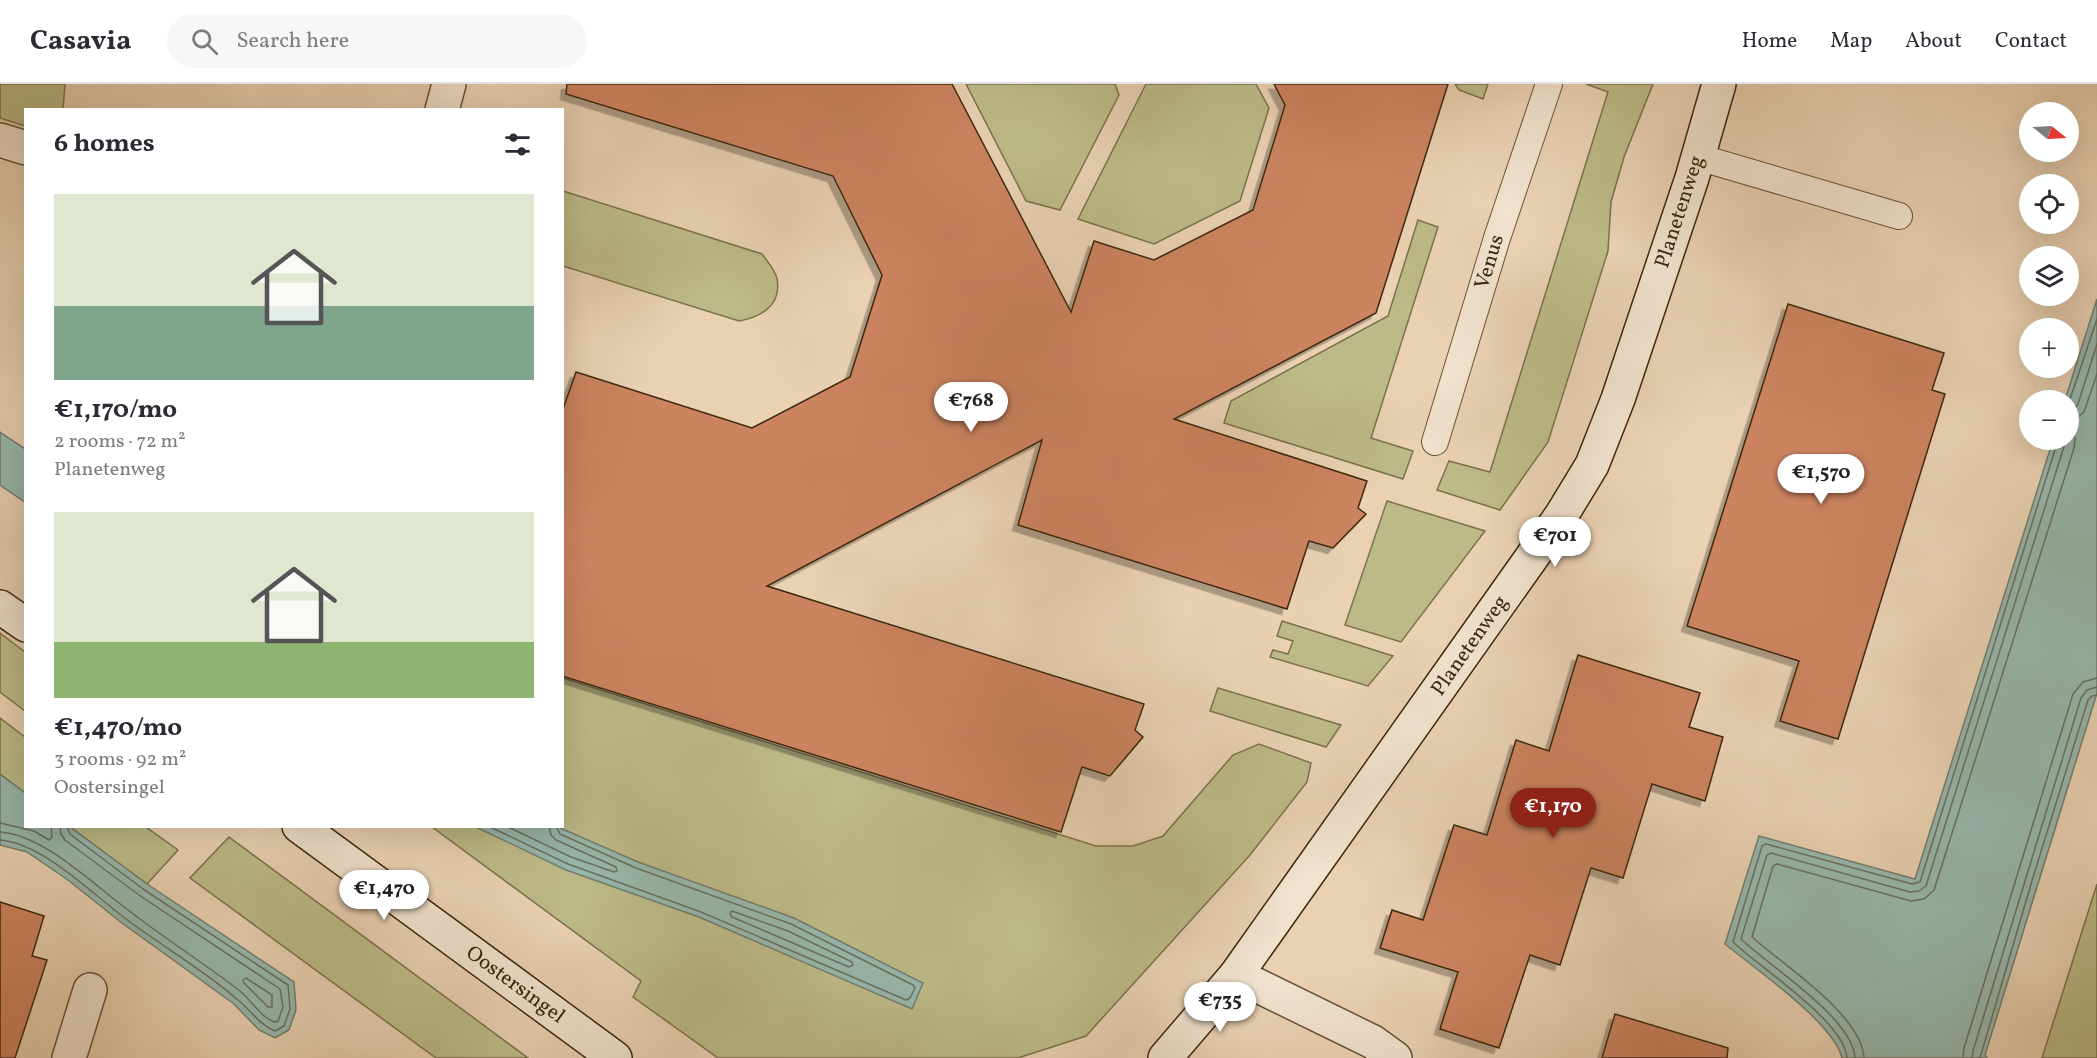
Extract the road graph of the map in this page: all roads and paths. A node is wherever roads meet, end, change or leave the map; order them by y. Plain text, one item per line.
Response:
1 (449, 84) edge
2 (1549, 84) edge
3 (1719, 84) edge
4 (443, 108) edge
5 (0, 140) edge
6 (24, 147) edge
7 (1698, 157) junction
8 (1899, 216) dead end
9 (1435, 442) dead end
10 (0, 607) edge
11 (24, 624) edge
12 (302, 828) edge
13 (1236, 975) junction
14 (90, 990) dead end
15 (69, 1058) edge
16 (615, 1058) edge
17 (1165, 1058) edge
18 (1395, 1058) edge

1 - 4 street
2 - 9 lane, Venus
3 - 7 street, Planetenweg
5 - 6 street
7 - 8 lane
7 - 13 street, Planetenweg
10 - 11 street
12 - 16 street, Oostersingel
13 - 17 street, Planetenweg
13 - 18 street
14 - 15 street

